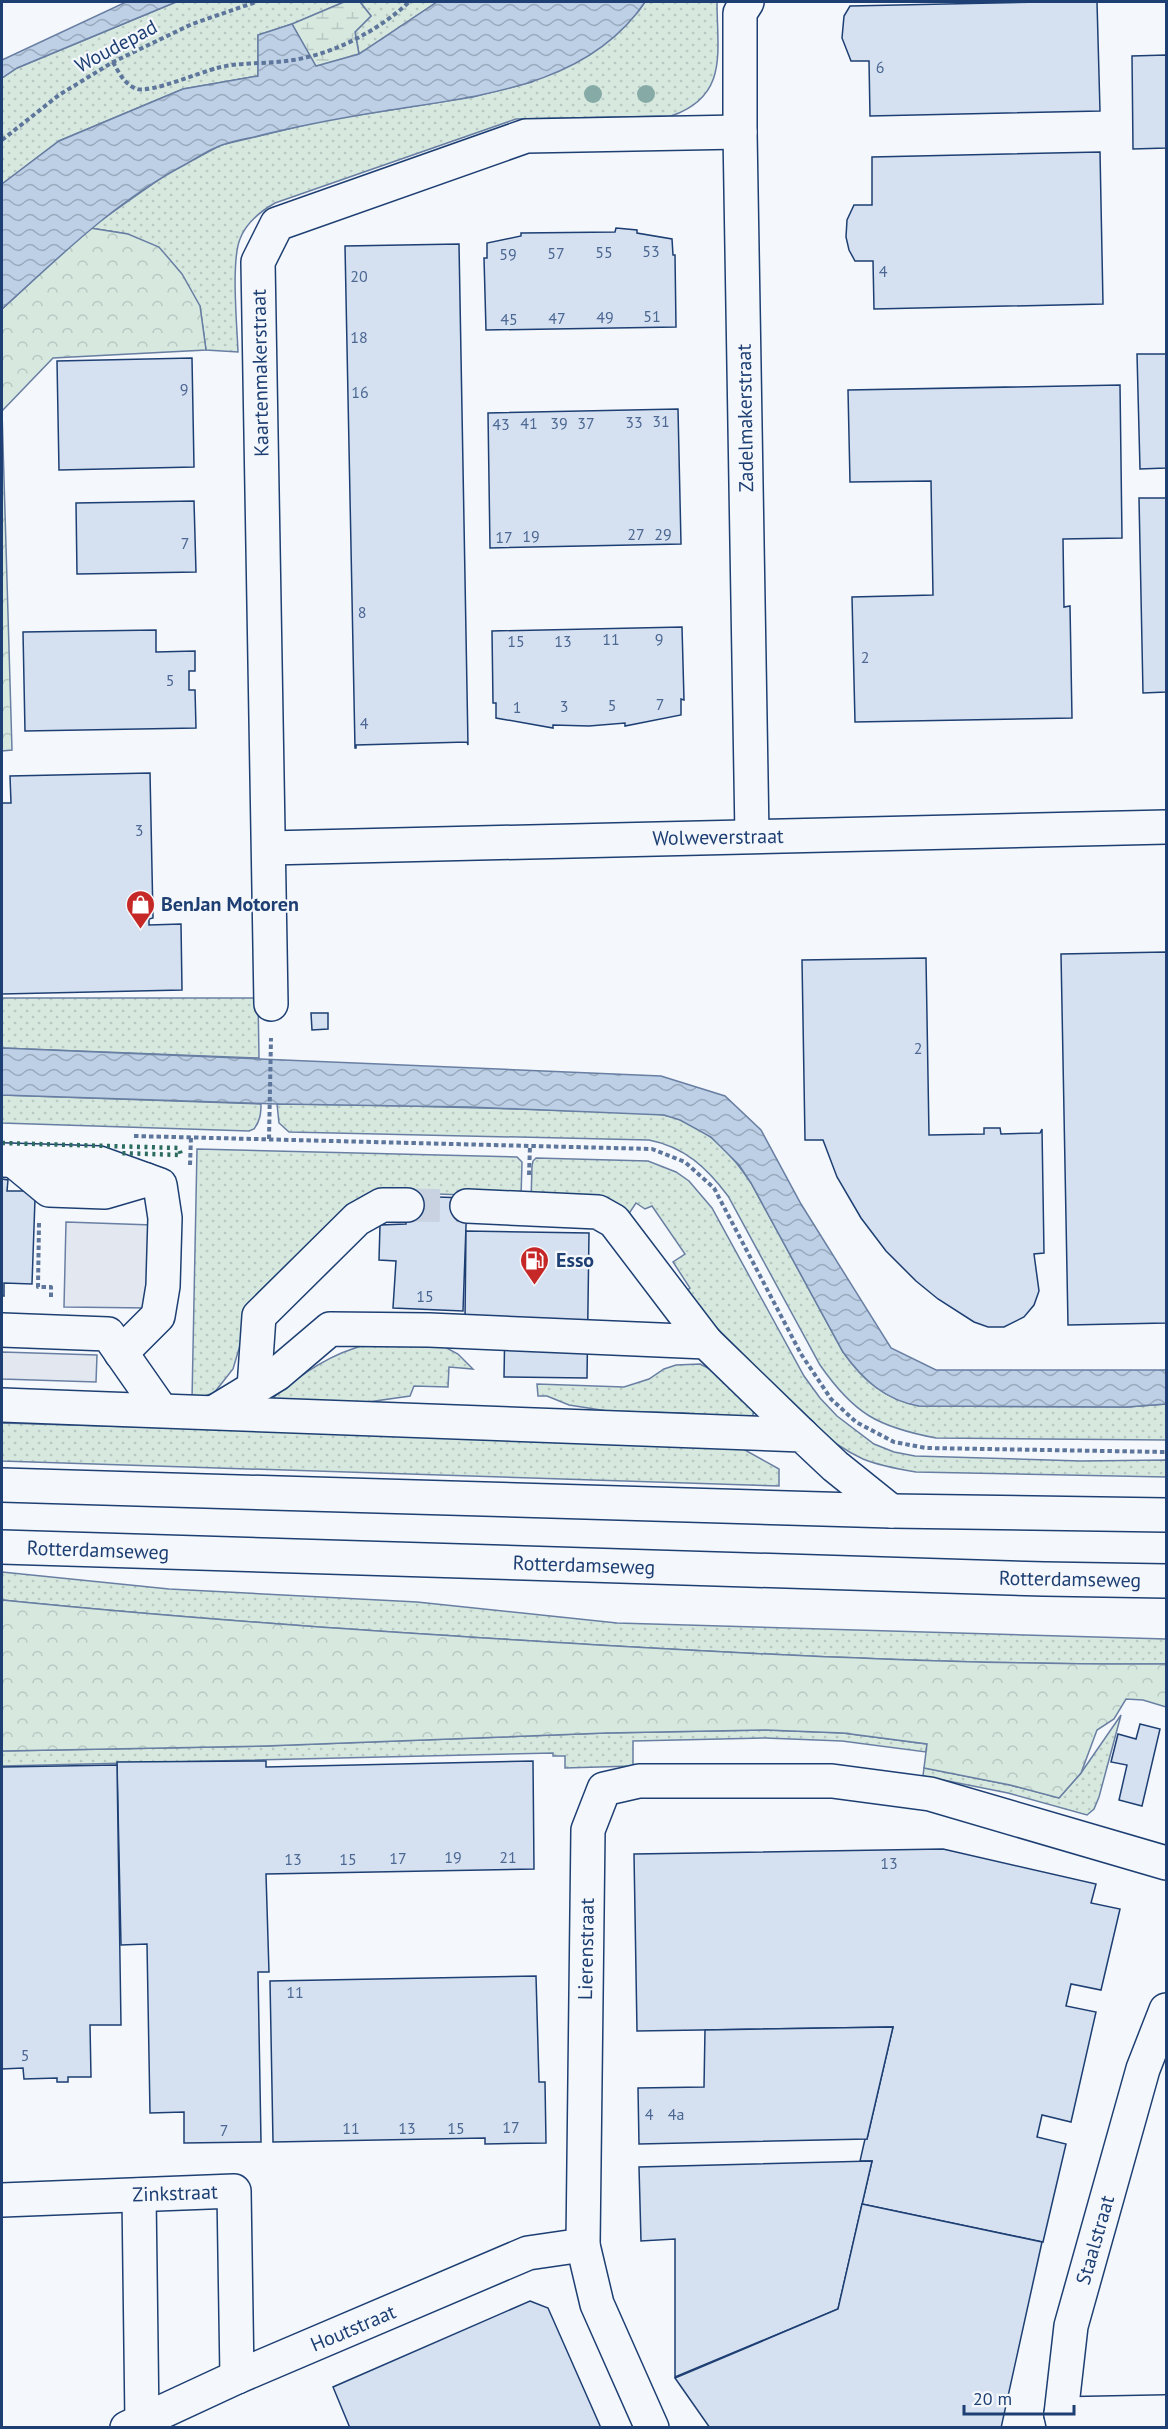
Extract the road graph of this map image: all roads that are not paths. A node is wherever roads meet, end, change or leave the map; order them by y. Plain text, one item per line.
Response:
1 (747, 2) edge
2 (740, 132) junction
3 (1167, 827) edge
4 (752, 836) junction
5 (269, 848) junction
6 (271, 1004) dead end
7 (8, 1160) edge
8 (406, 1205) tunnel mouth
9 (467, 1206) tunnel mouth
10 (2, 1330) edge
11 (706, 1342) junction
12 (122, 1353) junction
13 (254, 1388) junction
14 (2, 1405) edge
15 (161, 1410) junction
16 (216, 1412) junction
17 (802, 1435) junction
18 (2, 1485) edge
19 (891, 1511) junction
20 (1167, 1515) edge
21 (2, 1547) edge
22 (1167, 1581) edge
23 (1167, 1863) edge
24 (1167, 2010) edge
25 (1155, 2073) edge
26 (139, 2195) junction
27 (2, 2200) edge
28 (583, 2245) junction
29 (237, 2377) junction
30 (1167, 2412) edge
31 (1062, 2421) edge
32 (134, 2424) edge
33 (652, 2427) edge

1 - 2 street, Zadelmakerstraat
2 - 4 street, Zadelmakerstraat
2 - 5 street, Kaartenmakerstraat
3 - 4 street, Wolweverstraat
4 - 5 street, Wolweverstraat
5 - 6 street, Kaartenmakerstraat
7 - 12 street
8 - 13 street
9 - 11 street
10 - 12 street
11 - 13 street
11 - 17 street
12 - 15 street
13 - 16 street
14 - 15 street
15 - 16 street
16 - 17 street
17 - 19 street
18 - 19 street
19 - 20 street
21 - 22 street, Rotterdamseweg
23 - 28 street, Lierenstraat
24 - 25 street, Staalstraat
25 - 31 street, Staalstraat
26 - 27 street, Zinkstraat
26 - 29 street, Zinkstraat
26 - 32 street
28 - 29 street, Houtstraat
28 - 33 street, Lierenstraat
29 - 32 street, Houtstraat
30 - 31 street, Staalstraat

